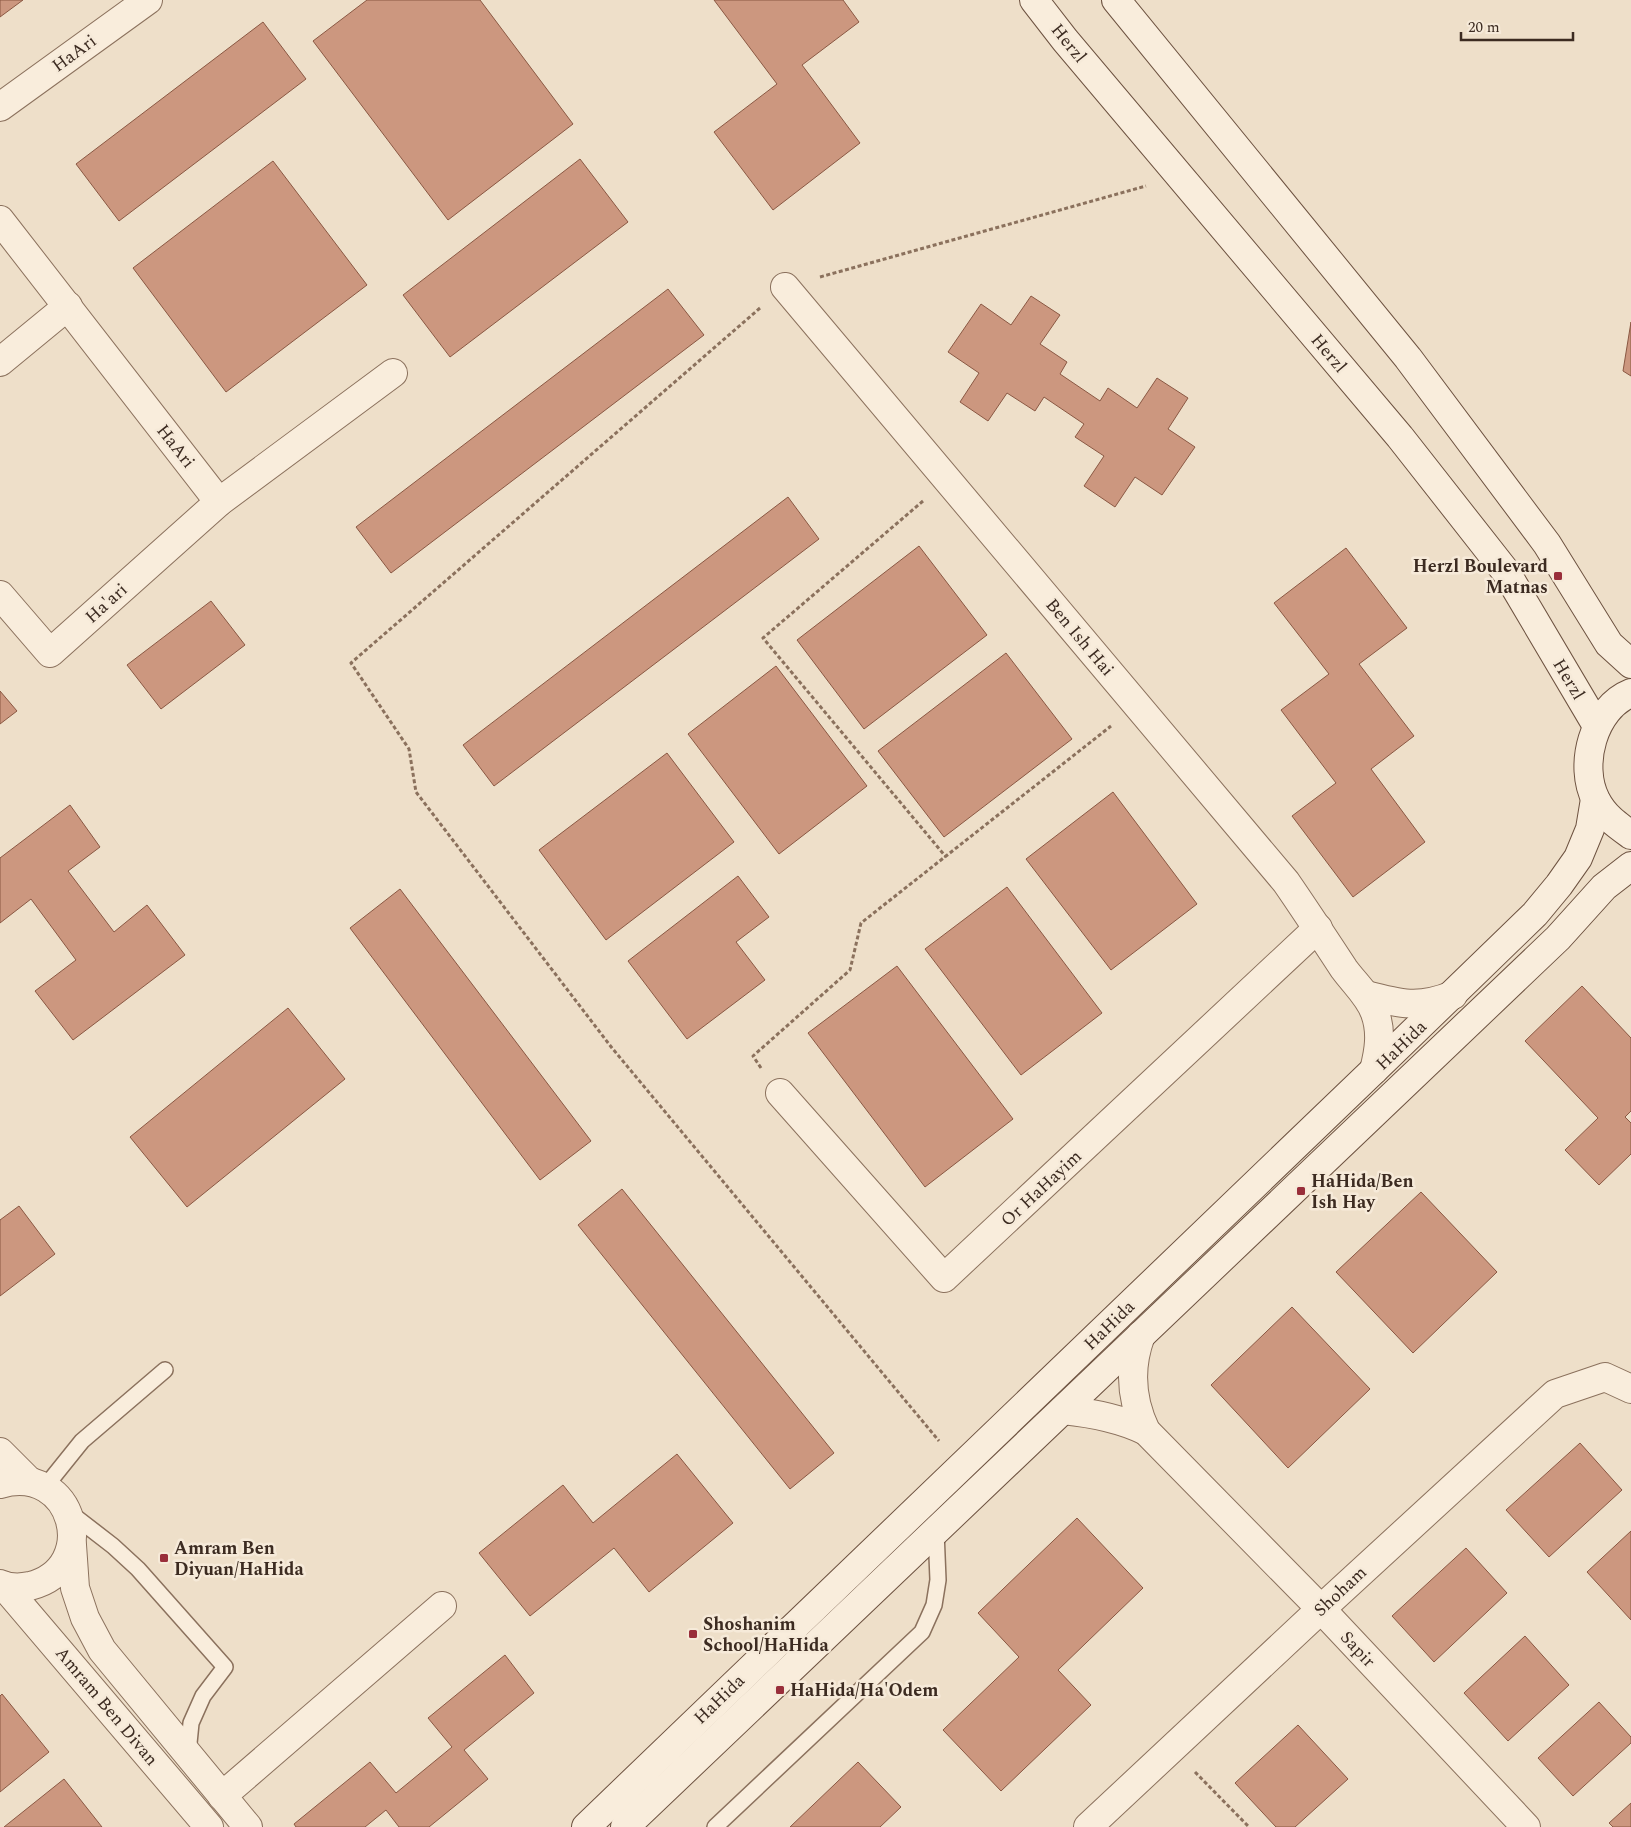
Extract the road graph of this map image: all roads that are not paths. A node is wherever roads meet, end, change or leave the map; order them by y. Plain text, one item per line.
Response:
1 (148, 0) edge
2 (1034, 0) edge
3 (1116, 0) edge
4 (0, 107) edge
5 (0, 220) edge
6 (785, 287) road end
7 (68, 306) junction
8 (0, 362) edge
9 (393, 373) dead end
10 (219, 502) junction
11 (0, 595) edge
12 (1631, 664) edge
13 (1631, 693) edge
14 (1597, 726) junction
15 (1595, 799) junction
16 (1631, 835) edge
17 (1631, 866) edge
18 (1318, 928) junction
19 (1366, 995) junction
20 (1453, 995) junction
21 (1374, 1070) junction
22 (780, 1093) road end
23 (1141, 1335) junction
24 (164, 1370) dead end
25 (1631, 1389) edge
26 (1063, 1410) junction
27 (1146, 1432) junction
28 (0, 1452) edge
29 (0, 1484) edge
30 (37, 1484) junction
31 (68, 1512) junction
32 (936, 1531) junction
33 (72, 1545) junction
34 (2, 1585) edge
35 (442, 1606) dead end
36 (1320, 1609) junction
37 (188, 1754) junction
38 (222, 1796) junction
39 (209, 1827) edge
40 (248, 1827) edge
41 (586, 1827) edge
42 (625, 1827) edge
43 (715, 1827) edge
44 (1088, 1827) edge
45 (1526, 1827) edge

1 - 4 street, HaAri
2 - 14 street, Herzl
3 - 12 street
5 - 7 street, HaAri
6 - 18 street, Ben Ish Hai
7 - 8 street
7 - 10 street, HaAri
9 - 10 street
10 - 11 street, Ha'ari
13 - 14 street
14 - 15 street
15 - 16 street
15 - 20 street, HaHida
17 - 23 street, HaHida
18 - 19 street, Ben Ish Hai
18 - 22 street, Or HaHayim
19 - 20 street
19 - 21 street, Ben Ish Hai
20 - 21 street, HaHida
21 - 41 street, HaHida
23 - 26 street, HaHida
23 - 27 street, Sapir
24 - 30 lane
25 - 36 street, Shoham
26 - 27 street, Sapir
26 - 32 street, HaHida
27 - 36 street, Sapir
28 - 30 street
29 - 30 street
30 - 31 street
31 - 33 street, Amram Ben Divan
31 - 37 lane
32 - 42 street, HaHida
32 - 43 lane
33 - 34 street
33 - 37 street, Amram Ben Divan
34 - 39 street, Amram Ben Divan
35 - 38 street
36 - 44 street, Shoham
36 - 45 street, Sapir
37 - 38 street, Amram Ben Divan
38 - 40 street, Amram Ben Divan

